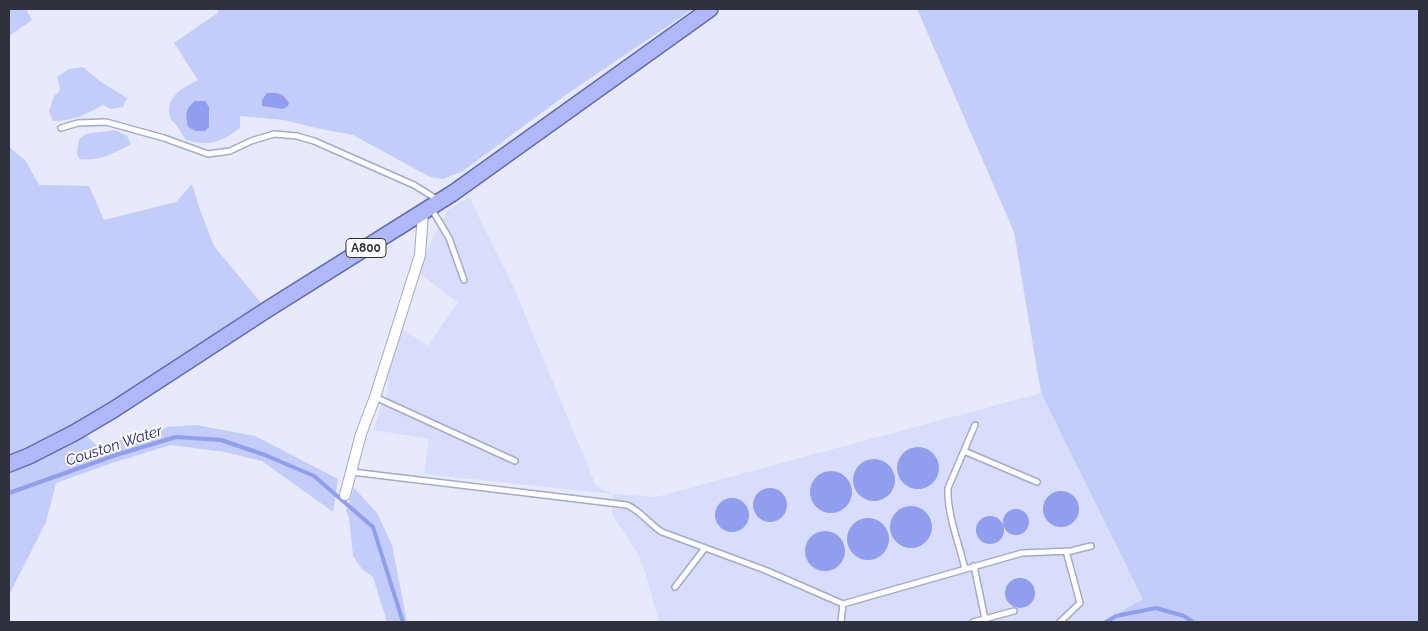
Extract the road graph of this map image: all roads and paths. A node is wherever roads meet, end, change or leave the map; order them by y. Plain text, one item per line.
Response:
1 (710, 9) edge
2 (61, 128) dead end
3 (431, 208) junction
4 (464, 280) dead end
5 (375, 397) junction
6 (975, 425) dead end
7 (964, 451) junction
8 (515, 461) dead end
9 (9, 464) edge
10 (352, 472) junction
11 (1037, 482) dead end
12 (345, 495) dead end
13 (1091, 546) dead end
14 (705, 548) junction
15 (1066, 551) junction
16 (974, 566) junction
17 (965, 569) junction
18 (675, 588) dead end
19 (843, 604) junction
20 (1014, 611) dead end
21 (986, 621) edge
22 (841, 622) edge
23 (973, 622) edge
24 (1060, 622) edge

1 - 3 main road, A800
2 - 3 lane
3 - 4 lane
3 - 5 street
3 - 9 main road, A800
5 - 8 lane
5 - 10 street
6 - 7 lane
7 - 11 lane
7 - 17 lane
10 - 12 street
10 - 14 lane
13 - 15 lane
14 - 18 lane
14 - 19 lane
15 - 16 lane
15 - 24 lane
16 - 17 lane
16 - 21 lane
17 - 19 lane
19 - 22 lane
20 - 21 lane
21 - 23 lane

